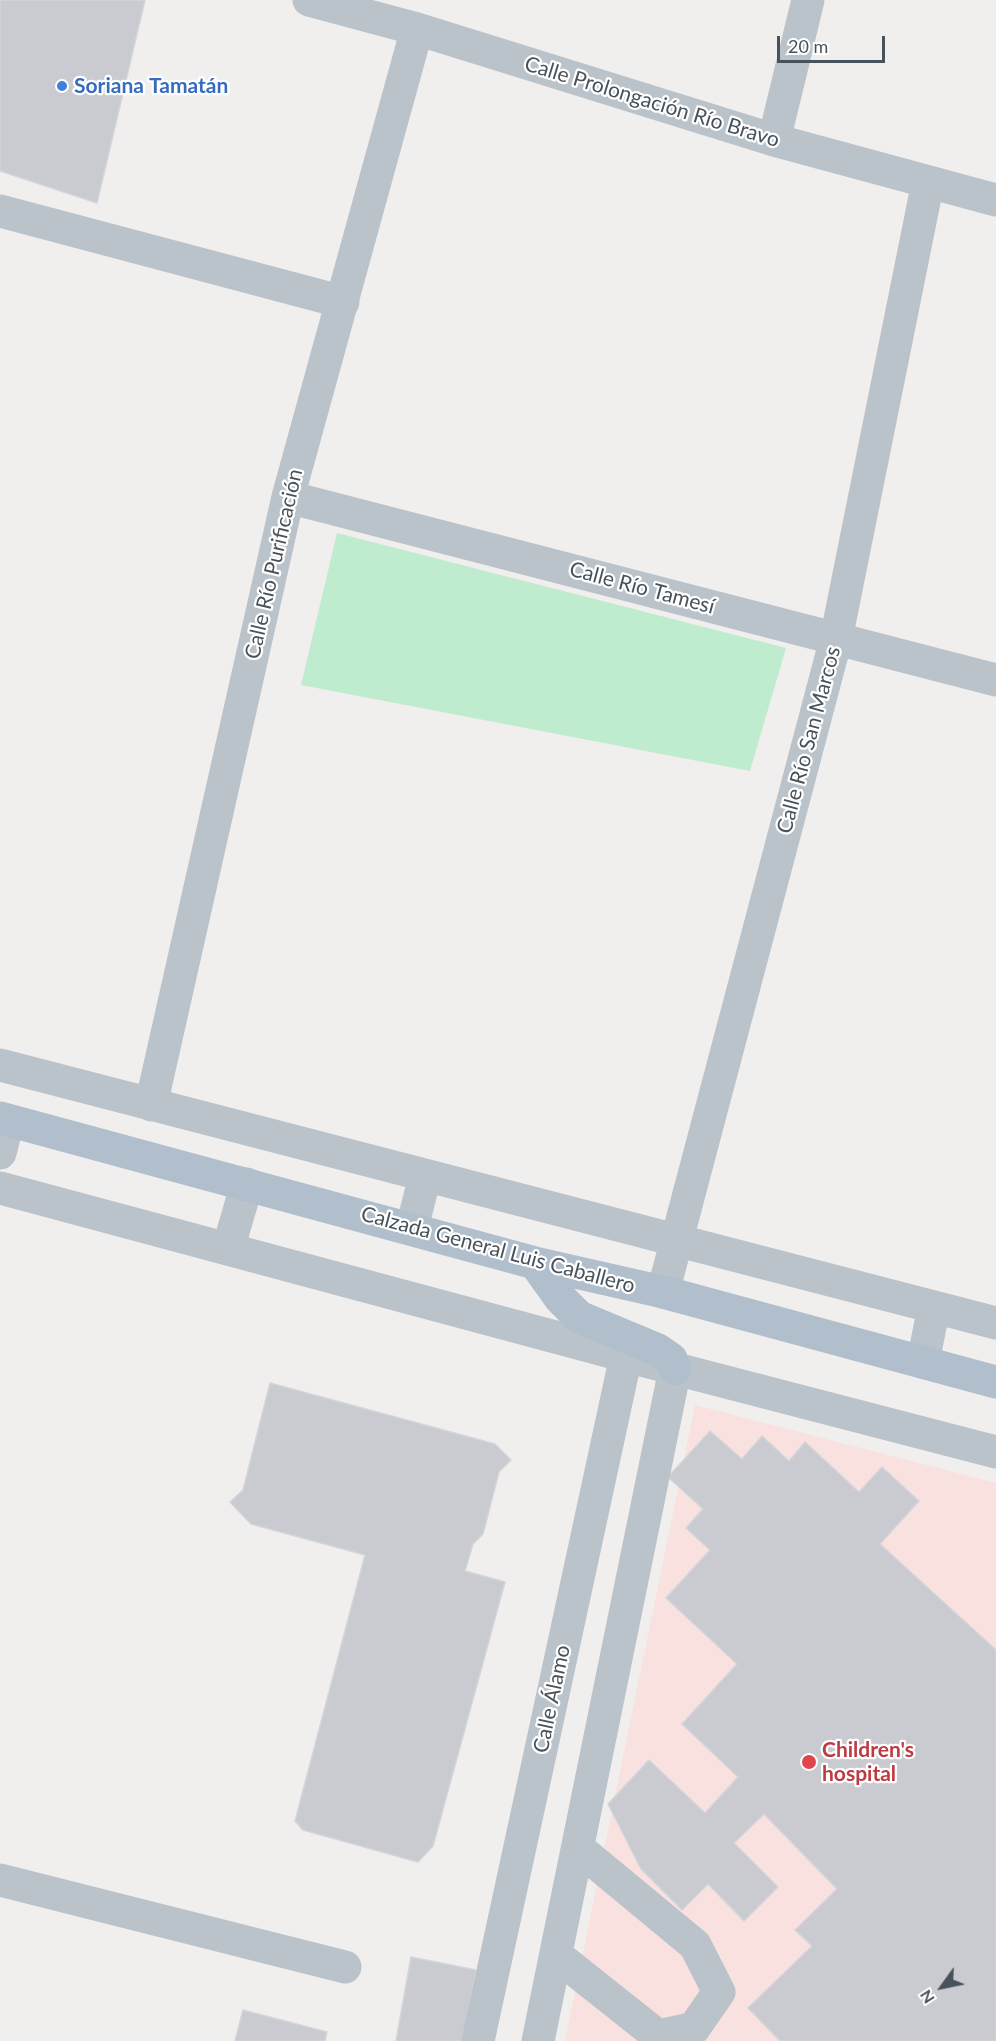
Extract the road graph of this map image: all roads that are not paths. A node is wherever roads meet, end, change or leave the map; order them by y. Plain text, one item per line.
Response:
1 (309, 0) edge
2 (808, 0) edge
3 (417, 29) junction
4 (774, 140) junction
5 (928, 182) junction
6 (996, 200) edge
7 (0, 211) edge
8 (343, 302) junction
9 (288, 497) junction
10 (836, 639) junction
11 (996, 680) edge
12 (0, 1065) edge
13 (152, 1105) junction
14 (4, 1120) edge
15 (0, 1153) edge
16 (425, 1176) junction
17 (247, 1184) junction
18 (0, 1188) edge
19 (412, 1228) junction
20 (676, 1240) junction
21 (228, 1249) junction
22 (535, 1263) junction
23 (663, 1292) junction
24 (934, 1307) junction
25 (996, 1323) edge
26 (626, 1356) junction
27 (922, 1362) junction
28 (675, 1369) junction
29 (996, 1382) edge
30 (996, 1452) edge
31 (579, 1849) junction
32 (0, 1880) edge
33 (556, 1955) junction
34 (345, 1967) dead end
35 (478, 2041) edge
36 (537, 2041) edge

1 - 3 street, Calle Prolongación Río Bravo
2 - 4 street
3 - 4 street, Calle Prolongación Río Bravo
3 - 8 street, Calle Río Purificación
4 - 5 street, Calle Prolongación Río Bravo
5 - 6 street, Calle Prolongación Río Bravo
5 - 10 street, Calle Río San Marcos
7 - 8 street
8 - 9 street, Calle Río Purificación
9 - 10 street, Calle Río Tamesí
9 - 13 street, Calle Río Purificación
10 - 11 street, Calle Río Tamesí
10 - 20 street, Calle Río San Marcos
12 - 13 street
13 - 16 street
14 - 15 street
14 - 17 main road, Calzada General Luis Caballero
16 - 19 street
16 - 20 street
17 - 19 main road, Calzada General Luis Caballero
17 - 21 street
18 - 21 street
19 - 22 main road, Calzada General Luis Caballero
20 - 23 street, Calle Río San Marcos
20 - 24 street
21 - 26 street
22 - 23 main road, Calzada General Luis Caballero
22 - 28 main road
23 - 27 main road, Calzada General Luis Caballero
24 - 25 street
24 - 27 street
26 - 28 street
26 - 35 street, Calle Álamo
27 - 29 main road, Calzada General Luis Caballero
28 - 30 street
28 - 31 street
31 - 33 street
31 - 33 street
32 - 34 street
33 - 36 street

